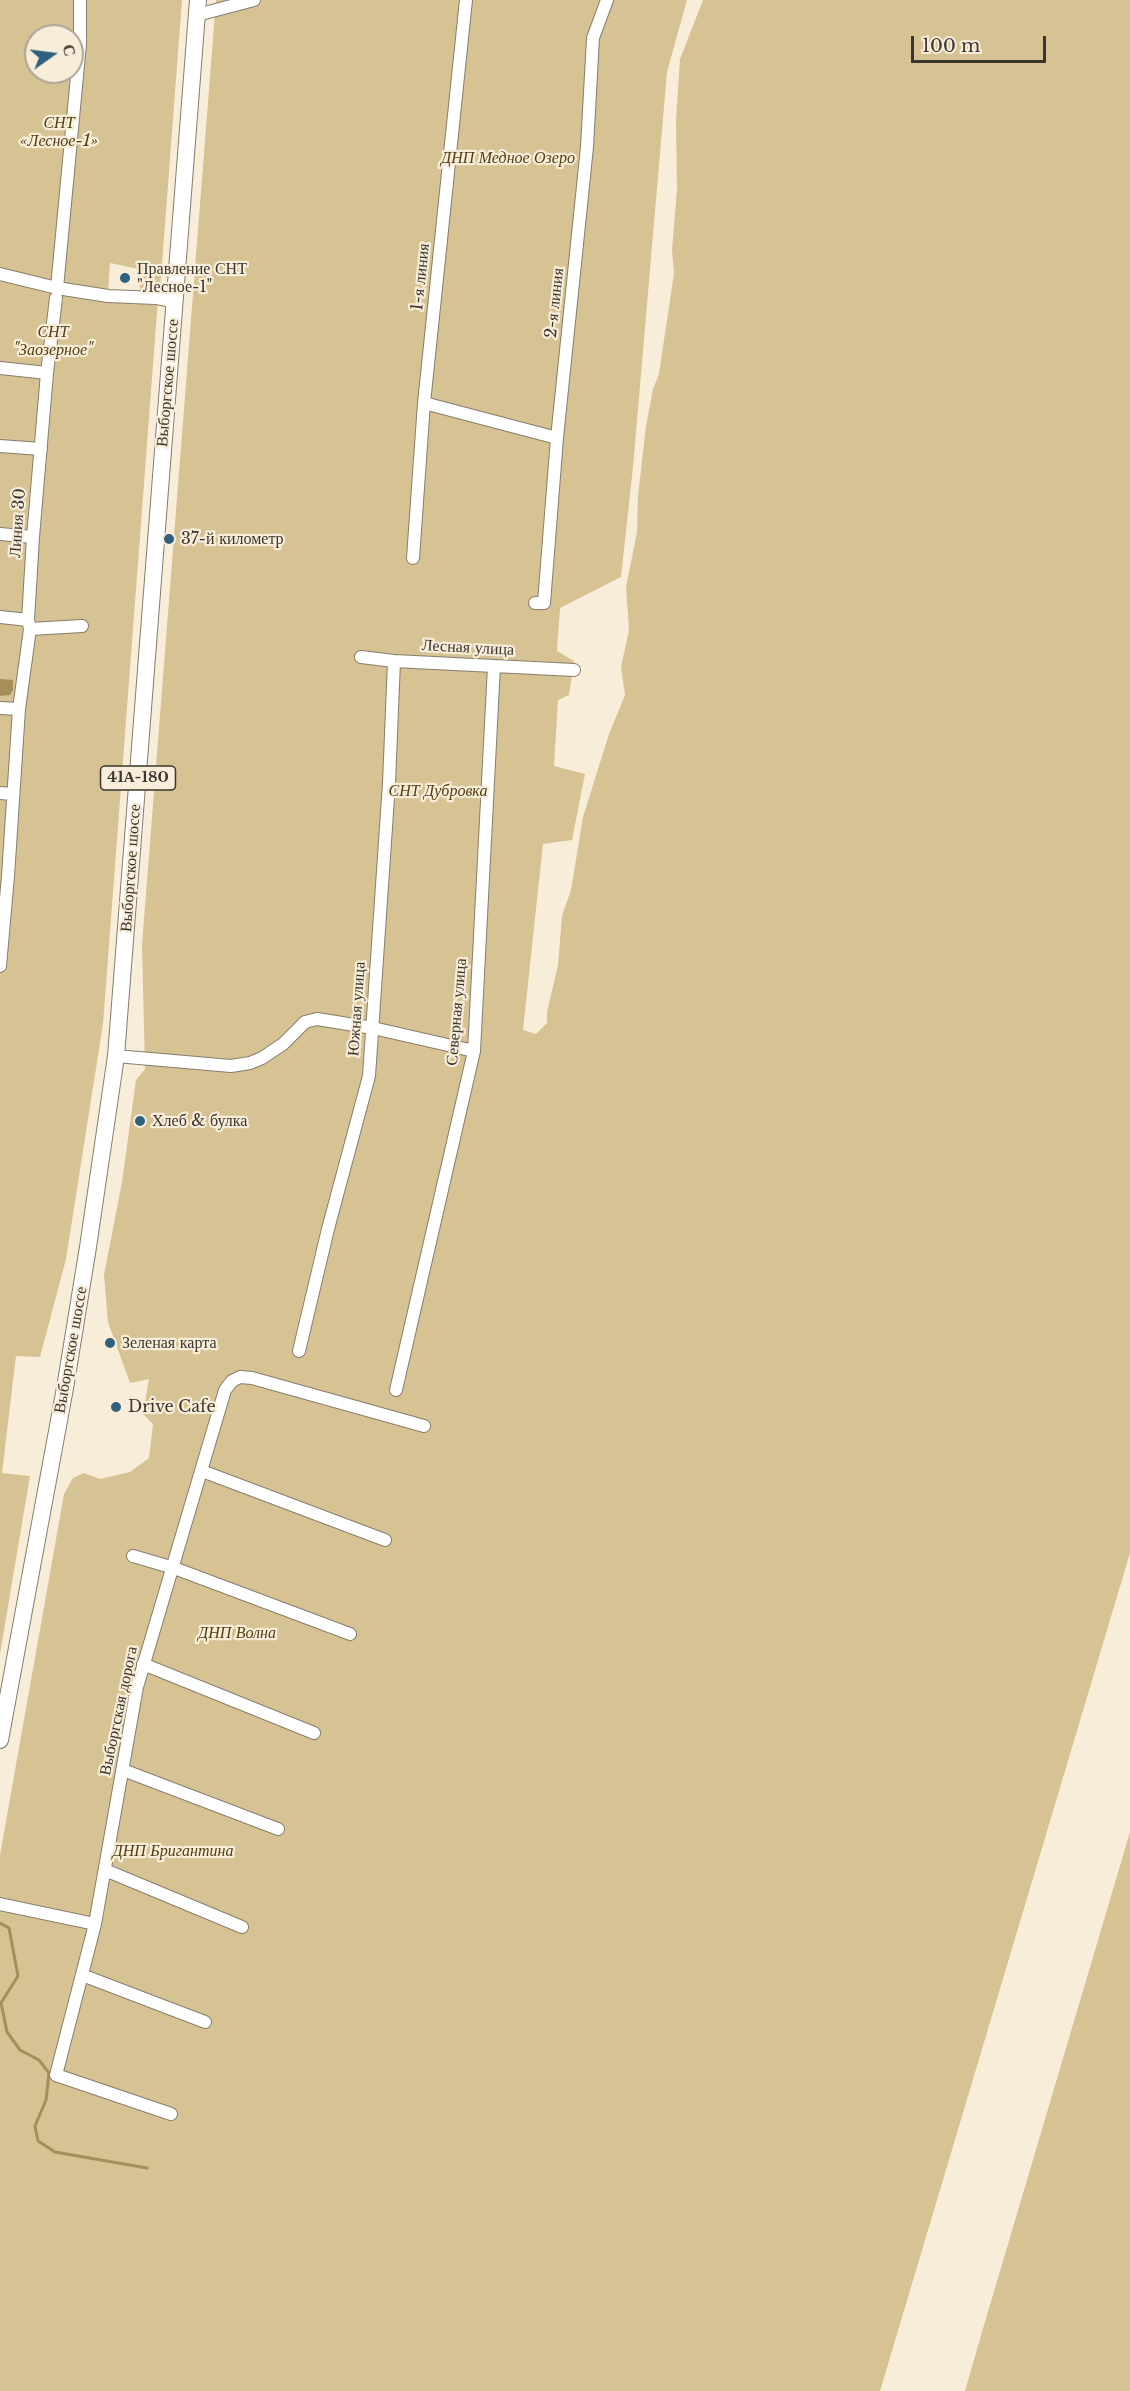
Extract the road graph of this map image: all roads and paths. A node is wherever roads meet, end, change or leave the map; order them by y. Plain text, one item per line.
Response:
1 (80, 0) edge
2 (254, 0) edge
3 (466, 0) edge
4 (608, 0) edge
5 (197, 7) edge
6 (0, 274) edge
7 (57, 293) junction
8 (175, 302) junction
9 (0, 368) edge
10 (47, 373) junction
11 (424, 403) junction
12 (558, 438) junction
13 (0, 446) edge
14 (41, 449) junction
15 (0, 534) edge
16 (33, 537) junction
17 (413, 558) dead end
18 (535, 603) dead end
19 (0, 618) edge
20 (29, 624) junction
21 (82, 626) dead end
22 (361, 657) dead end
23 (394, 661) junction
24 (494, 666) junction
25 (574, 670) dead end
26 (0, 708) edge
27 (19, 709) junction
28 (0, 793) edge
29 (14, 794) junction
30 (4, 876) edge
31 (0, 965) edge
32 (373, 1028) junction
33 (474, 1051) junction
34 (116, 1056) junction
35 (299, 1351) dead end
36 (396, 1390) dead end
37 (424, 1426) dead end
38 (202, 1471) junction
39 (385, 1540) dead end
40 (133, 1556) dead end
41 (174, 1568) junction
42 (351, 1634) dead end
43 (143, 1664) junction
44 (314, 1733) dead end
45 (0, 1740) edge
46 (123, 1770) junction
47 (278, 1829) dead end
48 (105, 1870) junction
49 (0, 1905) edge
50 (95, 1924) junction
51 (242, 1928) dead end
52 (82, 1975) junction
53 (205, 2022) dead end
54 (171, 2115) dead end

1 - 7 street
2 - 5 street
3 - 11 street, 1-я линия
4 - 12 street, 2-я линия
5 - 8 main road, Выборгское шоссе / 41А-180
6 - 7 street
7 - 8 street
7 - 10 street, Линия 30
8 - 34 main road, Выборгское шоссе / 41А-180
9 - 10 street
10 - 14 street, Линия 30
11 - 12 street
11 - 17 street, 1-я линия
12 - 18 street, 2-я линия
13 - 14 street
14 - 16 street, Линия 30
15 - 16 street
16 - 20 street, Линия 30
19 - 20 street
20 - 21 street
20 - 27 street, Линия 30
22 - 23 street, Лесная улица
23 - 24 street, Лесная улица
23 - 32 street, Южная улица
24 - 25 street, Лесная улица
24 - 33 street, Северная улица
26 - 27 street
27 - 29 street, Линия 30
28 - 29 street
29 - 30 street, Линия 30
30 - 31 street, Линия 30
32 - 33 street
32 - 34 street
32 - 35 street, Южная улица
33 - 36 street, Северная улица
34 - 45 main road, Выборгское шоссе / 41А-180
37 - 38 street, Выборгская дорога
38 - 39 street
38 - 41 street, Выборгская дорога
40 - 41 street
41 - 42 street
41 - 43 street, Выборгская дорога
43 - 44 street
43 - 46 street, Выборгская дорога
46 - 47 street
46 - 48 street, Выборгская дорога
48 - 50 street, Выборгская дорога
48 - 51 street
49 - 50 street
50 - 52 street, Выборгская дорога
52 - 53 street
52 - 54 street, Выборгская дорога

